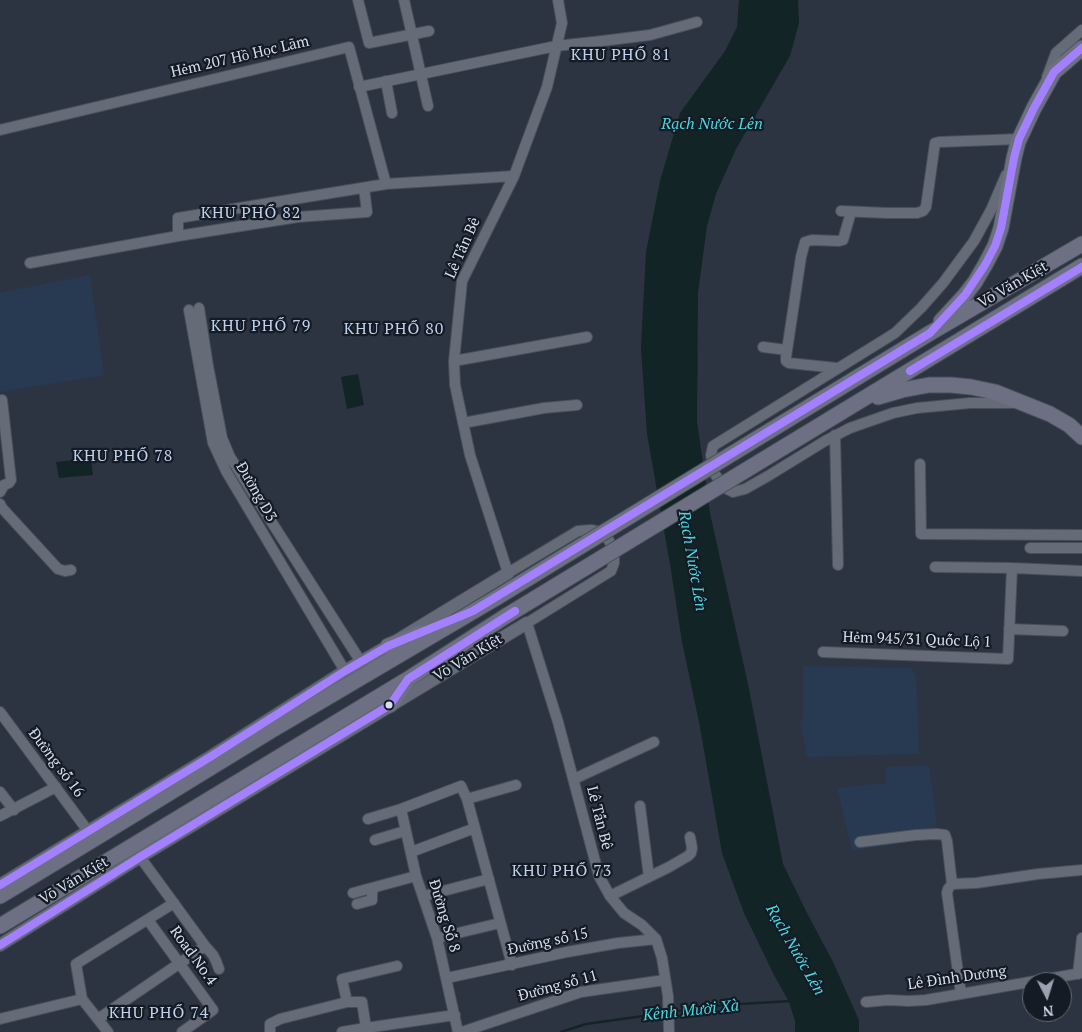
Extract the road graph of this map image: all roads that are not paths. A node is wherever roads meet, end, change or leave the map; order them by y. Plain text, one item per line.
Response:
1 (358, 0) edge
2 (404, 0) edge
3 (558, 0) edge
4 (697, 22) dead end
5 (1082, 30) edge
6 (428, 31) dead end
7 (412, 34) junction
8 (556, 46) junction
9 (1082, 48) edge
10 (420, 74) junction
11 (386, 81) junction
12 (359, 87) junction
13 (428, 106) dead end
14 (1034, 108) junction
15 (392, 113) dead end
16 (0, 130) edge
17 (1019, 139) junction
18 (1014, 158) junction
19 (514, 176) junction
20 (386, 184) junction
21 (364, 188) junction
22 (983, 225) junction
23 (178, 236) junction
24 (998, 237) junction
25 (1079, 246) edge
26 (30, 263) dead end
27 (1080, 268) edge
28 (930, 333) junction
29 (587, 337) dead end
30 (763, 347) dead end
31 (786, 350) junction
32 (454, 361) junction
33 (838, 368) junction
34 (985, 396) junction
35 (2, 400) dead end
36 (577, 405) dead end
37 (846, 410) junction
38 (463, 423) junction
39 (835, 435) junction
40 (1082, 437) edge
41 (920, 464) dead end
42 (0, 492) edge
43 (0, 504) edge
44 (1082, 535) edge
45 (1030, 548) dead end
46 (1082, 548) edge
47 (614, 550) junction
48 (838, 565) dead end
49 (935, 568) dead end
50 (1012, 568) junction
51 (71, 570) dead end
52 (1082, 571) edge
53 (508, 573) junction
54 (473, 611) junction
55 (527, 623) junction
56 (1010, 629) junction
57 (1063, 631) dead end
58 (388, 646) junction
59 (823, 652) dead end
60 (358, 658) junction
61 (343, 668) junction
62 (408, 679) junction
63 (390, 705) junction
64 (0, 712) edge
65 (654, 742) dead end
66 (574, 779) junction
67 (516, 784) dead end
68 (56, 787) junction
69 (0, 792) edge
70 (467, 798) junction
71 (640, 806) dead end
72 (401, 809) junction
73 (14, 810) junction
74 (0, 816) edge
75 (368, 819) dead end
76 (475, 828) junction
77 (88, 831) junction
78 (406, 831) junction
79 (690, 837) dead end
80 (375, 840) dead end
81 (860, 842) dead end
82 (411, 852) junction
83 (140, 856) junction
84 (1082, 870) edge
85 (416, 876) junction
86 (649, 877) junction
87 (490, 880) junction
88 (952, 884) junction
89 (0, 885) edge
90 (375, 887) junction
91 (353, 892) dead end
92 (0, 896) edge
93 (424, 896) junction
94 (610, 896) junction
95 (174, 903) junction
96 (357, 904) dead end
97 (148, 920) junction
98 (500, 923) junction
99 (0, 926) edge
100 (437, 938) junction
101 (1082, 938) edge
102 (656, 939) junction
103 (0, 945) edge
104 (205, 946) junction
105 (178, 963) junction
106 (512, 965) junction
107 (397, 966) dead end
108 (219, 969) dead end
109 (1080, 974) edge
110 (447, 978) junction
111 (665, 980) junction
112 (961, 994) junction
113 (82, 999) junction
114 (347, 1002) junction
115 (866, 1002) dead end
116 (455, 1015) junction
117 (0, 1019) edge
118 (98, 1019) junction
119 (367, 1030) edge
120 (108, 1032) edge
121 (182, 1032) edge
122 (270, 1032) edge
123 (342, 1032) edge
124 (460, 1032) edge
125 (669, 1032) edge

1 - 7 street
2 - 7 street
3 - 8 street, Lê Tấn Bê
4 - 8 street
5 - 14 street
6 - 7 street
7 - 10 street
8 - 10 street
8 - 19 street, Lê Tấn Bê
9 - 14 highway
10 - 11 street
10 - 13 street
11 - 12 street
11 - 15 street
12 - 16 street, Hẻm 207 Hồ Học Lãm
12 - 20 street, Hẻm 207 Hồ Học Lãm
14 - 17 highway
17 - 18 highway
17 - 31 street
18 - 22 street
18 - 24 highway
19 - 20 street
19 - 32 street, Lê Tấn Bê
20 - 21 street
21 - 23 street
21 - 23 street
22 - 24 street
22 - 33 street
23 - 26 street
24 - 28 highway
25 - 28 highway, Võ Văn Kiệt
27 - 37 highway, Võ Văn Kiệt
28 - 54 highway, Võ Văn Kiệt, bridge
29 - 32 street
30 - 31 street
31 - 33 street
32 - 38 street, Lê Tấn Bê
33 - 39 street
34 - 37 highway
34 - 39 street
34 - 40 highway
35 - 42 street
36 - 38 street
37 - 47 highway, Võ Văn Kiệt, bridge
38 - 53 street, Lê Tấn Bê
39 - 48 street
41 - 44 street
43 - 51 street
45 - 46 street
47 - 53 street
47 - 55 street
47 - 62 highway, Võ Văn Kiệt, bridge
49 - 50 street
50 - 52 street
50 - 56 street, Hẻm 945/31 Quốc Lộ 1
53 - 58 main road
54 - 58 highway
54 - 92 highway, Võ Văn Kiệt
55 - 63 main road, Võ Văn Kiệt
55 - 66 street, Lê Tấn Bê
56 - 57 street
56 - 59 street, Hẻm 945/31 Quốc Lộ 1
58 - 60 main road
60 - 61 main road
60 - 61 street, Đường D3
61 - 77 main road
62 - 63 highway
62 - 99 highway, Võ Văn Kiệt
63 - 83 main road, Võ Văn Kiệt
64 - 68 street, Đường số 16
65 - 66 street
66 - 94 street, Lê Tấn Bê
67 - 70 street
68 - 73 street
68 - 77 street, Đường số 16
69 - 73 street
70 - 72 street
70 - 76 street
71 - 86 street
72 - 75 street
72 - 78 street, Đường Số 8
73 - 74 street
76 - 82 street
76 - 87 street
77 - 89 main road
78 - 80 street
78 - 82 street, Đường Số 8
79 - 86 street
81 - 88 street
82 - 85 street, Đường Số 8
83 - 95 street
83 - 103 main road, Võ Văn Kiệt
84 - 88 street
85 - 90 street
85 - 93 street, Đường Số 8
86 - 94 street
87 - 93 street
87 - 98 street
88 - 112 street
90 - 91 street
90 - 96 street
93 - 100 street, Đường Số 8
94 - 102 street, Lê Tấn Bê
95 - 97 street
95 - 104 street
97 - 105 street, Road No.4
97 - 113 street
98 - 100 street
98 - 106 street
100 - 110 street, Đường Số 8
101 - 109 street
102 - 106 street, Đường số 15
102 - 111 street
104 - 105 street
104 - 108 street
105 - 118 street
105 - 121 street, Road No.4
106 - 110 street, Đường số 15
107 - 114 street
109 - 112 street, Lê Đình Dương
110 - 116 street, Đường Số 8
111 - 124 street, Đường số 11
111 - 125 street
112 - 115 street, Lê Đình Dương
113 - 117 street
113 - 118 street
114 - 119 street
114 - 122 street
116 - 119 street
116 - 124 street, Đường Số 8
118 - 120 street
119 - 123 street

